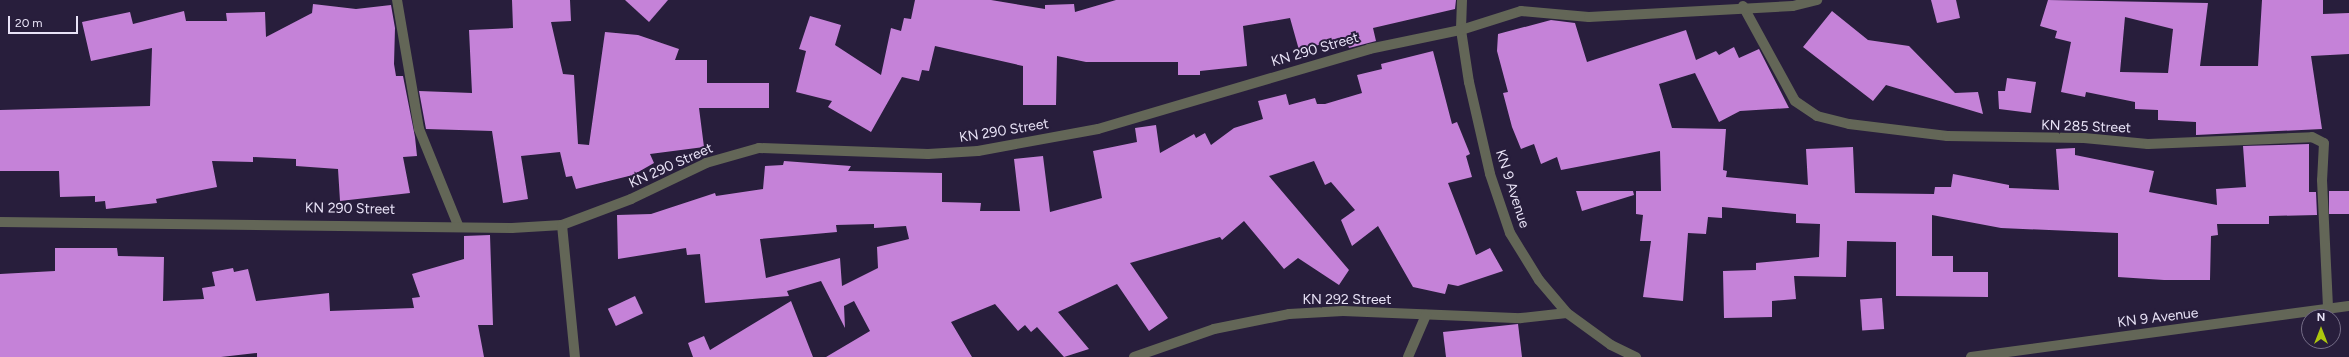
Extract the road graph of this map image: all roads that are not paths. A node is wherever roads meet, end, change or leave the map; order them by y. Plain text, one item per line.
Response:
1 (397, 0) edge
2 (1462, 0) edge
3 (1816, 0) edge
4 (1793, 3) edge
5 (1743, 6) junction
6 (1461, 30) junction
7 (0, 222) edge
8 (458, 225) junction
9 (562, 225) junction
10 (2349, 306) edge
11 (2328, 308) junction
12 (1567, 313) junction
13 (1426, 315) junction
14 (575, 357) edge
15 (1134, 357) edge
16 (1408, 357) edge
17 (1636, 357) edge
18 (1971, 357) edge

1 - 8 street
2 - 6 street, KN 9 Avenue
3 - 4 street, KN 290 Street
4 - 5 street, KN 290 Street
5 - 6 street, KN 290 Street
5 - 11 street, KN 285 Street
6 - 9 street, KN 290 Street
6 - 12 street, KN 9 Avenue
7 - 8 street, KN 290 Street
8 - 9 street, KN 290 Street
9 - 14 street
10 - 11 street, KN 9 Avenue
11 - 18 street, KN 9 Avenue
12 - 13 street, KN 292 Street
12 - 17 street, KN 9 Avenue
13 - 15 street, KN 292 Street
13 - 16 street

